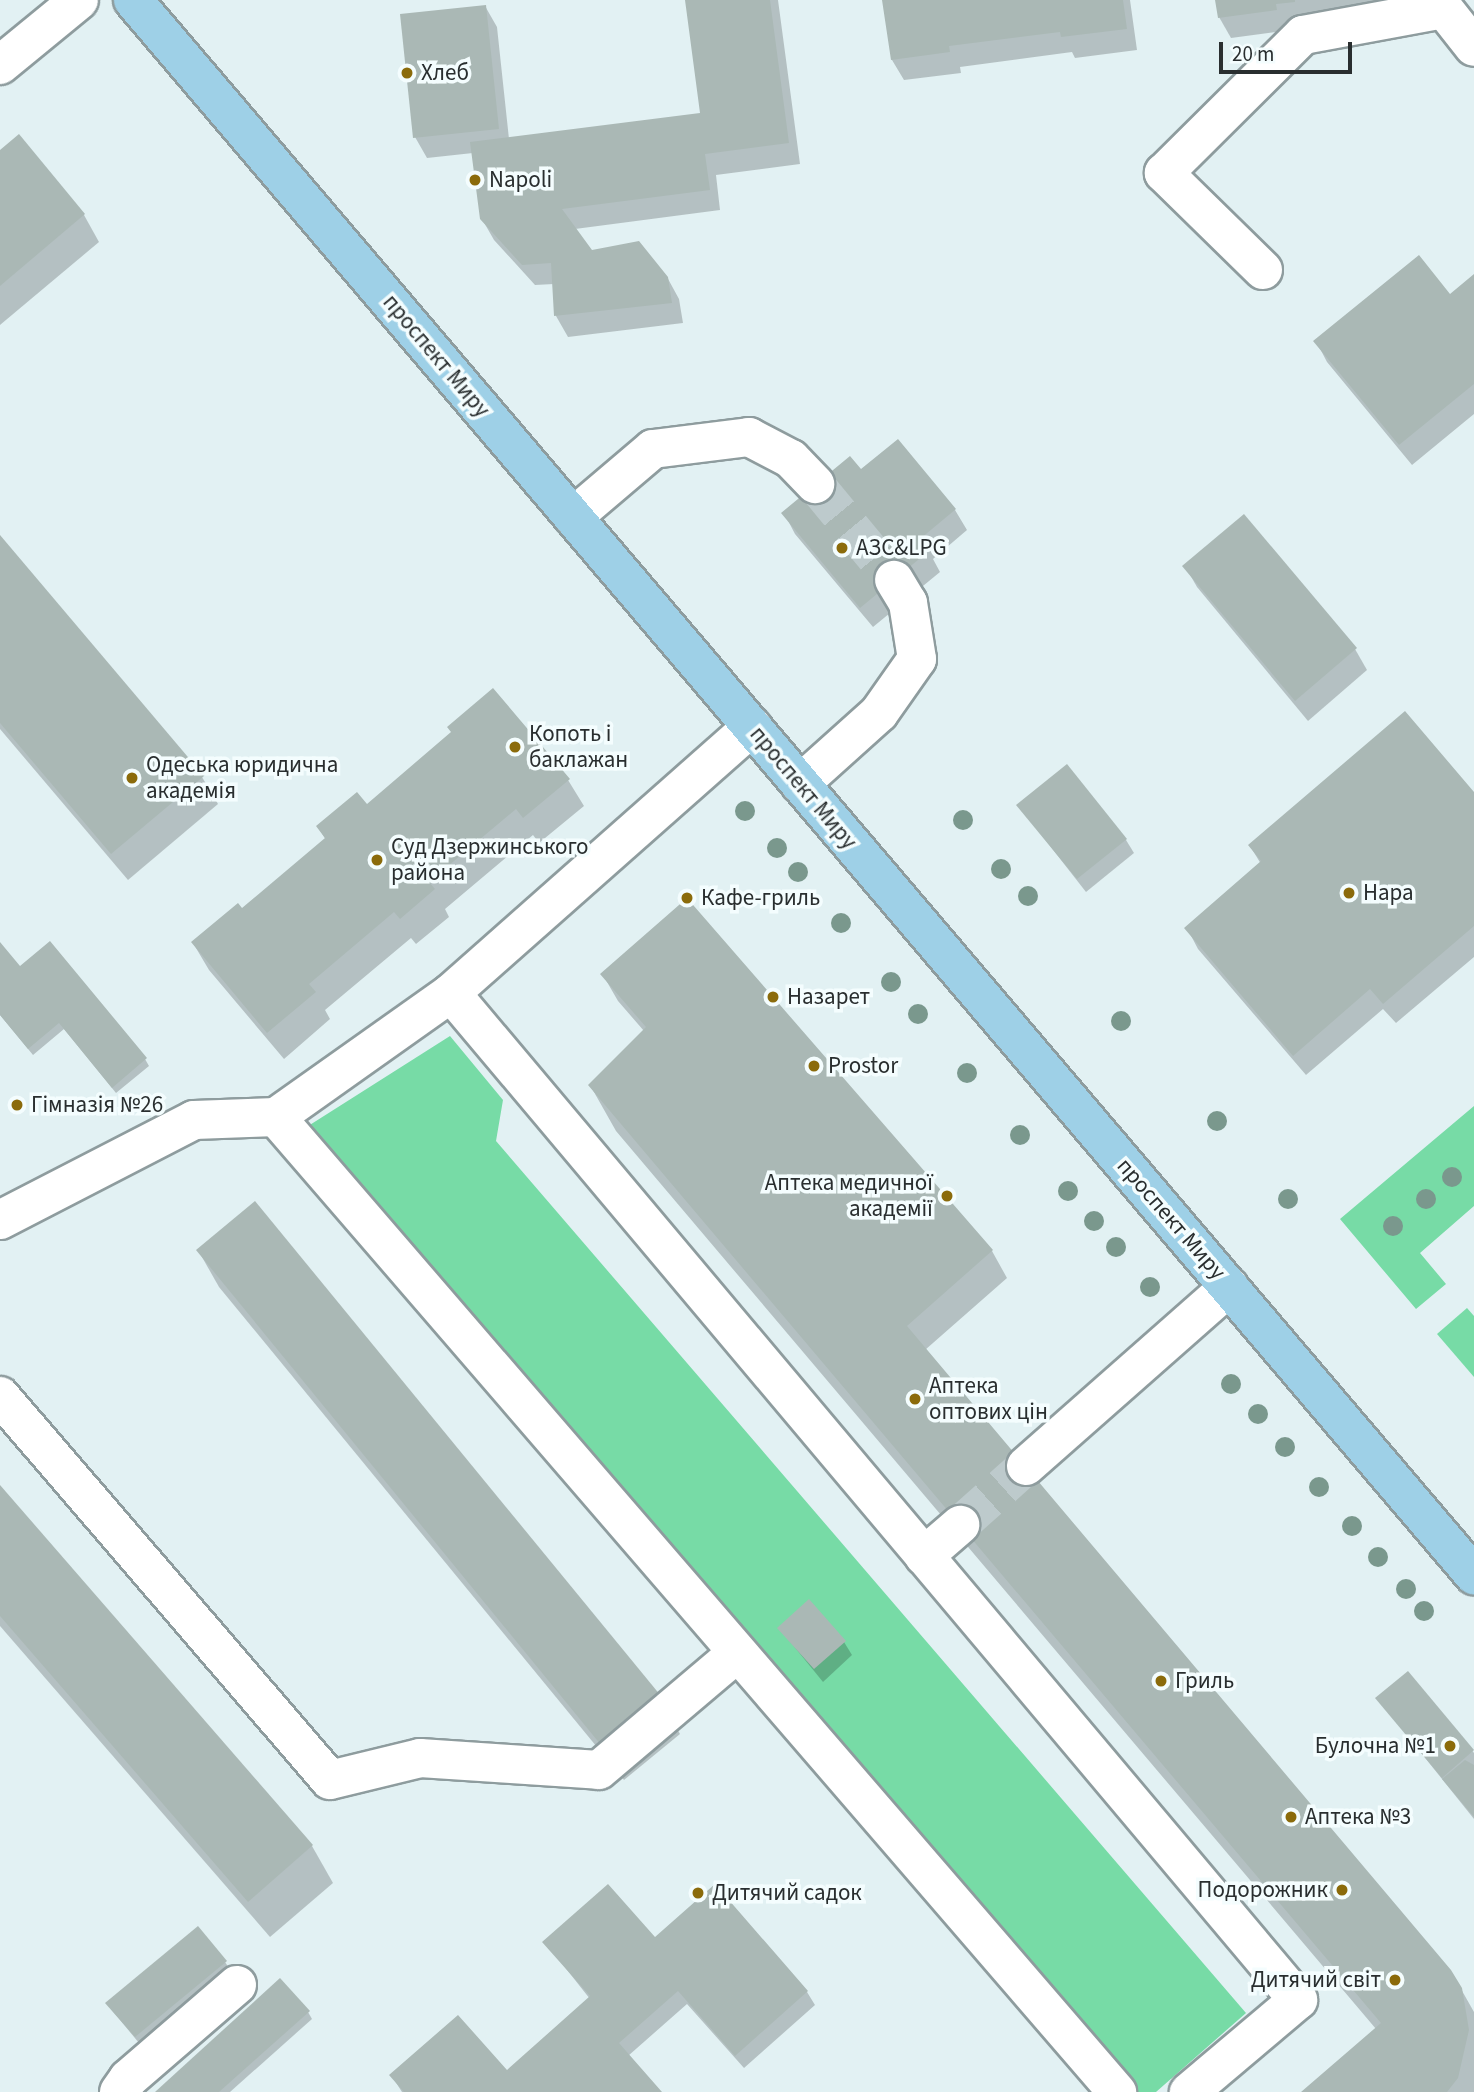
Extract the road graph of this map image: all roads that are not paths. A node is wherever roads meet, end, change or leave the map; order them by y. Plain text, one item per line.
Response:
1 (79, 0) edge
2 (133, 0) edge
3 (1474, 47) edge
4 (0, 65) edge
5 (1262, 270) dead end
6 (816, 484) tunnel mouth
7 (573, 517) junction
8 (894, 580) tunnel mouth
9 (752, 727) junction
10 (800, 783) junction
11 (451, 993) junction
12 (276, 1117) junction
13 (0, 1220) edge
14 (1229, 1287) junction
15 (0, 1396) edge
16 (1026, 1466) tunnel mouth
17 (960, 1525) tunnel mouth
18 (924, 1556) junction
19 (1474, 1574) edge
20 (737, 1653) junction
21 (237, 1985) dead end
22 (119, 2092) edge
23 (1117, 2092) edge
24 (1189, 2092) edge

1 - 4 lane
2 - 7 main road, проспект Миру
3 - 5 lane
6 - 7 lane
7 - 9 main road, проспект Миру
8 - 10 lane
9 - 10 main road, проспект Миру
9 - 11 lane
10 - 14 main road, проспект Миру
11 - 12 lane
11 - 18 lane
12 - 13 lane
12 - 20 lane
14 - 16 lane
14 - 19 main road, проспект Миру
15 - 20 lane
17 - 18 lane
18 - 24 lane
20 - 23 lane
21 - 22 lane

